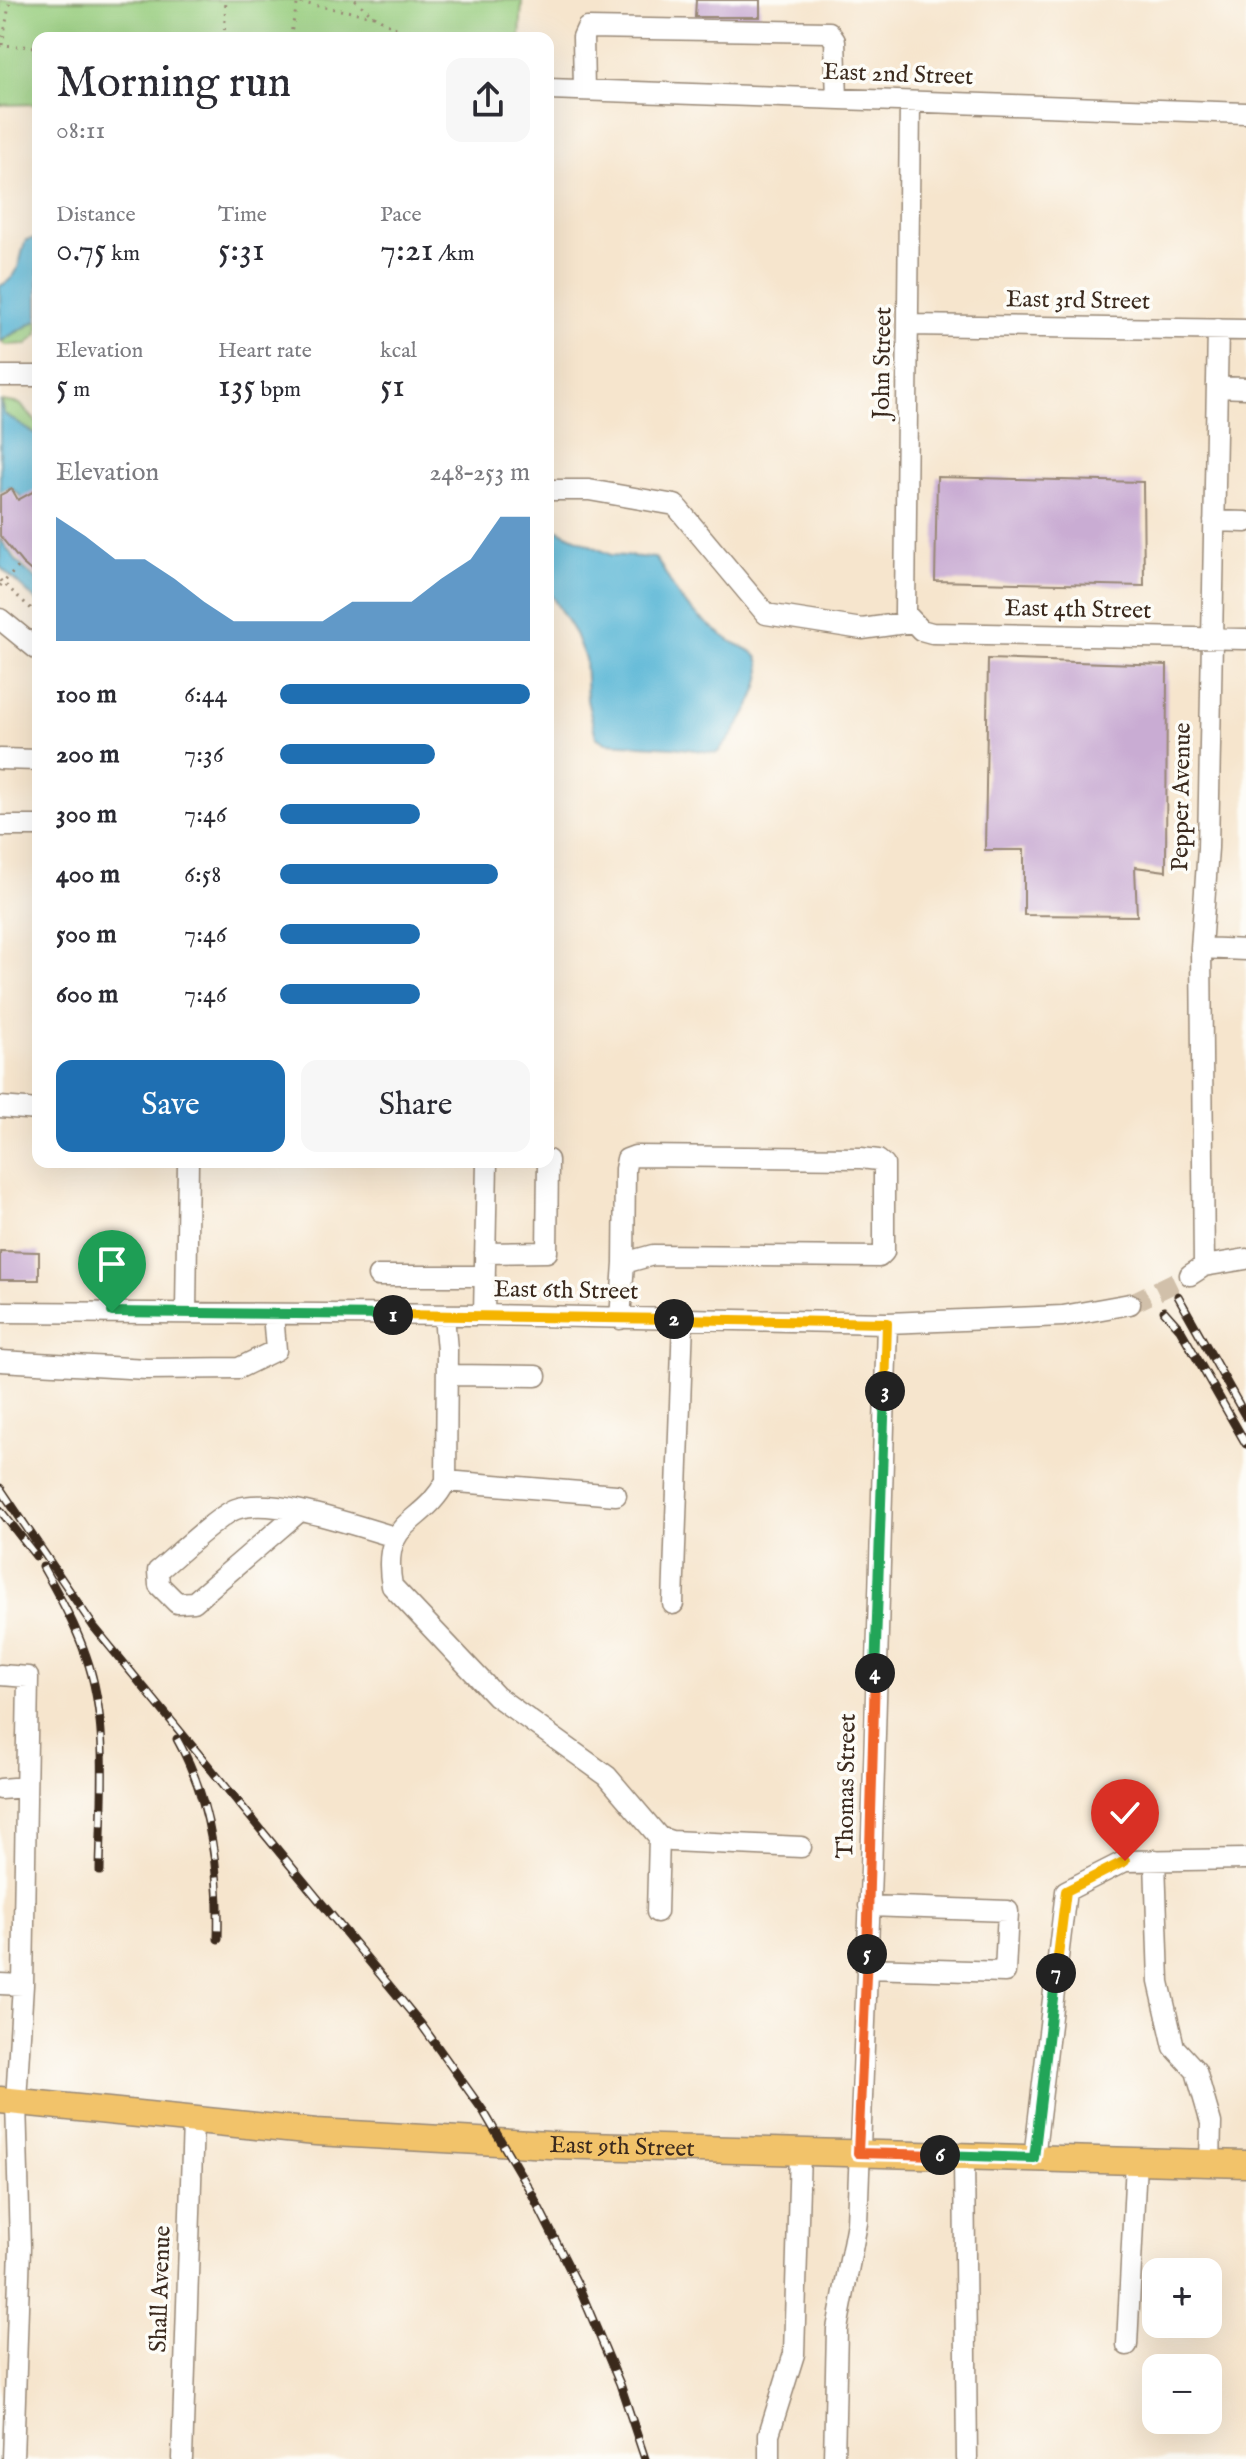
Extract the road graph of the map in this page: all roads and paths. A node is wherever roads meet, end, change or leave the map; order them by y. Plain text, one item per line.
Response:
1 (10, 0) edge
2 (226, 0) edge
3 (285, 0) edge
4 (355, 0) edge
5 (298, 1) edge
6 (374, 16) junction
7 (224, 32) edge
8 (291, 32) edge
9 (403, 32) edge
10 (1, 45) edge
11 (32, 47) edge
12 (554, 89) edge
13 (584, 90) junction
14 (837, 99) junction
15 (910, 103) junction
16 (1246, 113) edge
17 (909, 325) junction
18 (1218, 329) junction
19 (1246, 330) edge
20 (0, 376) edge
21 (32, 376) edge
22 (1217, 387) junction
23 (1246, 388) edge
24 (554, 490) edge
25 (1214, 521) junction
26 (1246, 522) edge
27 (22, 563) dead end
28 (2, 582) edge
29 (32, 610) edge
30 (0, 619) edge
31 (912, 622) junction
32 (1211, 638) junction
33 (1246, 639) edge
34 (32, 645) edge
35 (0, 759) edge
36 (32, 760) edge
37 (0, 826) edge
38 (32, 826) edge
39 (1201, 948) junction
40 (1246, 950) edge
41 (0, 1107) edge
42 (32, 1110) edge
43 (188, 1168) edge
44 (487, 1168) edge
45 (548, 1168) edge
46 (485, 1253) junction
47 (1246, 1259) edge
48 (624, 1263) junction
49 (378, 1276) dead end
50 (485, 1276) junction
51 (1130, 1304) tunnel mouth
52 (0, 1312) edge
53 (186, 1312) junction
54 (273, 1314) junction
55 (484, 1315) junction
56 (444, 1316) junction
57 (620, 1319) junction
58 (683, 1320) junction
59 (887, 1323) junction
60 (0, 1361) edge
61 (447, 1375) junction
62 (536, 1376) dead end
63 (446, 1481) junction
64 (616, 1495) dead end
65 (300, 1511) junction
66 (395, 1537) junction
67 (673, 1604) dead end
68 (0, 1675) edge
69 (26, 1787) junction
70 (0, 1789) edge
71 (659, 1837) junction
72 (801, 1847) dead end
73 (1246, 1859) edge
74 (1155, 1860) junction
75 (869, 1906) junction
76 (657, 1912) dead end
77 (866, 1968) junction
78 (0, 1984) edge
79 (23, 1985) junction
80 (8, 2100) edge
81 (193, 2121) junction
82 (800, 2152) junction
83 (858, 2153) junction
84 (964, 2156) junction
85 (1034, 2158) junction
86 (1136, 2162) junction
87 (1210, 2163) junction
88 (1246, 2164) edge
89 (10, 2247) edge
90 (1127, 2345) dead end
91 (13, 2459) edge
92 (182, 2459) edge
93 (769, 2459) edge
94 (834, 2459) edge
95 (967, 2459) edge

1 - 10 path
2 - 7 path
3 - 5 path
4 - 6 path
5 - 6 path
5 - 8 path
6 - 9 path
10 - 11 path
12 - 13 street, East 2nd Street
13 - 14 street, East 2nd Street
13 - 14 street
14 - 15 street, East 2nd Street
15 - 16 street, East 2nd Street
15 - 17 street, John Street
17 - 18 street, East 3rd Street
17 - 31 street, John Street
18 - 19 street, East 3rd Street
18 - 22 street, Pepper Avenue
20 - 21 street
22 - 23 street
22 - 25 street, Pepper Avenue
24 - 31 street
25 - 26 street
25 - 32 street, Pepper Avenue
27 - 28 path
28 - 29 path
30 - 34 street
31 - 32 street, East 4th Street
32 - 33 street, East 4th Street
32 - 39 street, Pepper Avenue
35 - 36 street
37 - 38 street
39 - 40 street
39 - 47 street, Pepper Avenue
41 - 42 street
43 - 53 street
44 - 46 street
45 - 46 street
46 - 50 street
48 - 48 street
48 - 57 street
49 - 50 street
50 - 55 street
51 - 59 street, East 6th Street
52 - 53 street, East 6th Street
53 - 54 street, East 6th Street
54 - 56 street, East 6th Street
54 - 60 street
55 - 56 street, East 6th Street
55 - 57 street, East 6th Street
56 - 61 street
57 - 58 street, East 6th Street
58 - 59 street, East 6th Street
58 - 67 street
59 - 75 street, Thomas Street
61 - 62 street
61 - 63 street
63 - 64 street
63 - 66 street
65 - 65 street
65 - 66 street
66 - 71 street
68 - 69 street
69 - 70 street
69 - 79 street
71 - 72 street
71 - 76 street
73 - 74 street
74 - 85 street
74 - 87 street
75 - 77 street, Thomas Street
75 - 77 street
77 - 83 street, Thomas Street
78 - 79 street
79 - 80 street
80 - 81 main road, East 9th Street
80 - 89 street
81 - 82 main road, East 9th Street
81 - 92 street, Shall Avenue
82 - 83 main road, East 9th Street
82 - 93 street
83 - 84 main road, East 9th Street
83 - 94 street, Thomas Street
84 - 85 main road, East 9th Street
84 - 95 street
85 - 86 main road, East 9th Street
86 - 87 main road, East 9th Street
86 - 90 street
87 - 88 main road, East 9th Street
89 - 91 street

